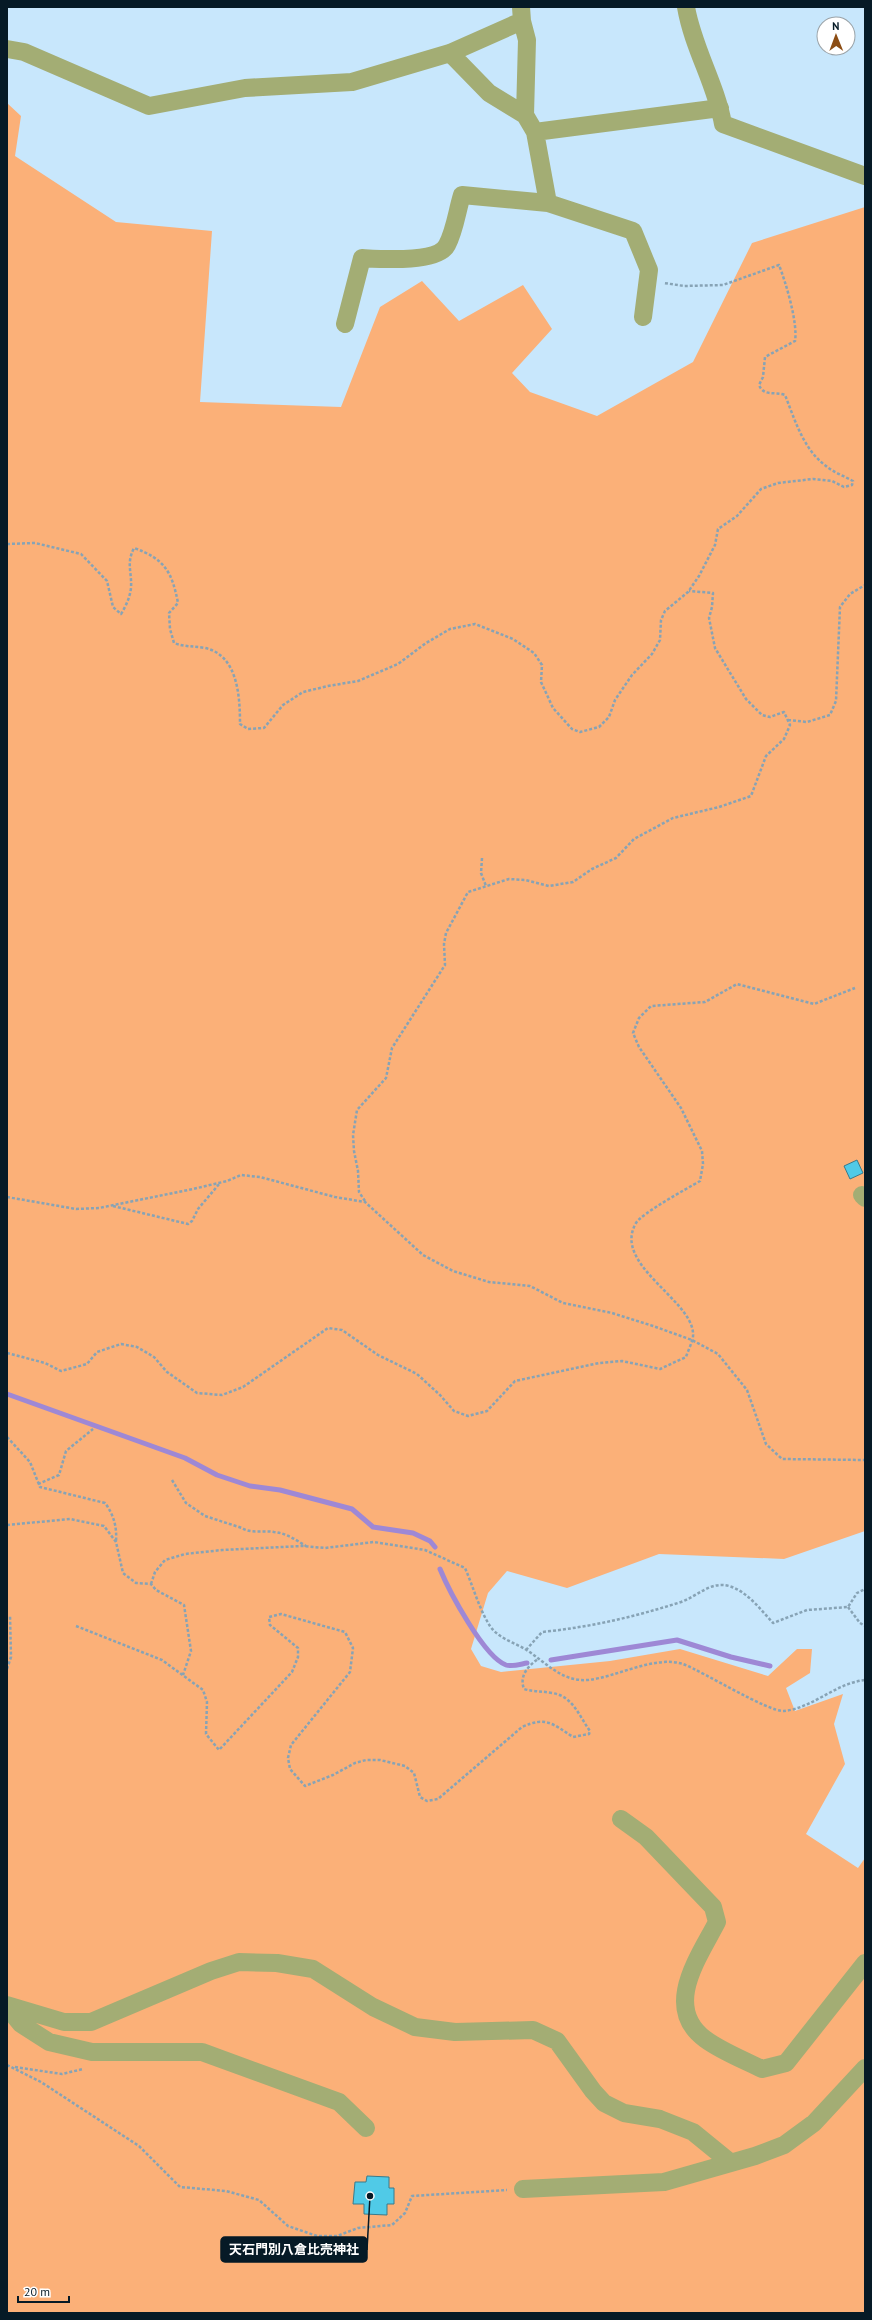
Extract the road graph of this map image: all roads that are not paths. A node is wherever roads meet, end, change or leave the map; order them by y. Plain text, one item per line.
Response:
1 (686, 7) edge
2 (521, 14) edge
3 (7, 49) edge
4 (450, 53) junction
5 (720, 108) junction
6 (525, 115) junction
7 (535, 132) junction
8 (865, 176) edge
9 (548, 203) junction
10 (643, 317) dead end
11 (345, 324) dead end
12 (621, 1819) dead end
13 (865, 1963) edge
14 (7, 2006) edge
15 (865, 2068) edge
16 (366, 2128) dead end
17 (731, 2163) junction
18 (524, 2189) road end

1 - 5 street
2 - 4 street
2 - 6 street
3 - 4 street
4 - 6 street
5 - 7 street
5 - 8 street
6 - 7 street
7 - 9 street
9 - 10 street
9 - 11 street
12 - 13 street
14 - 16 street
14 - 17 street
15 - 17 street
17 - 18 street

